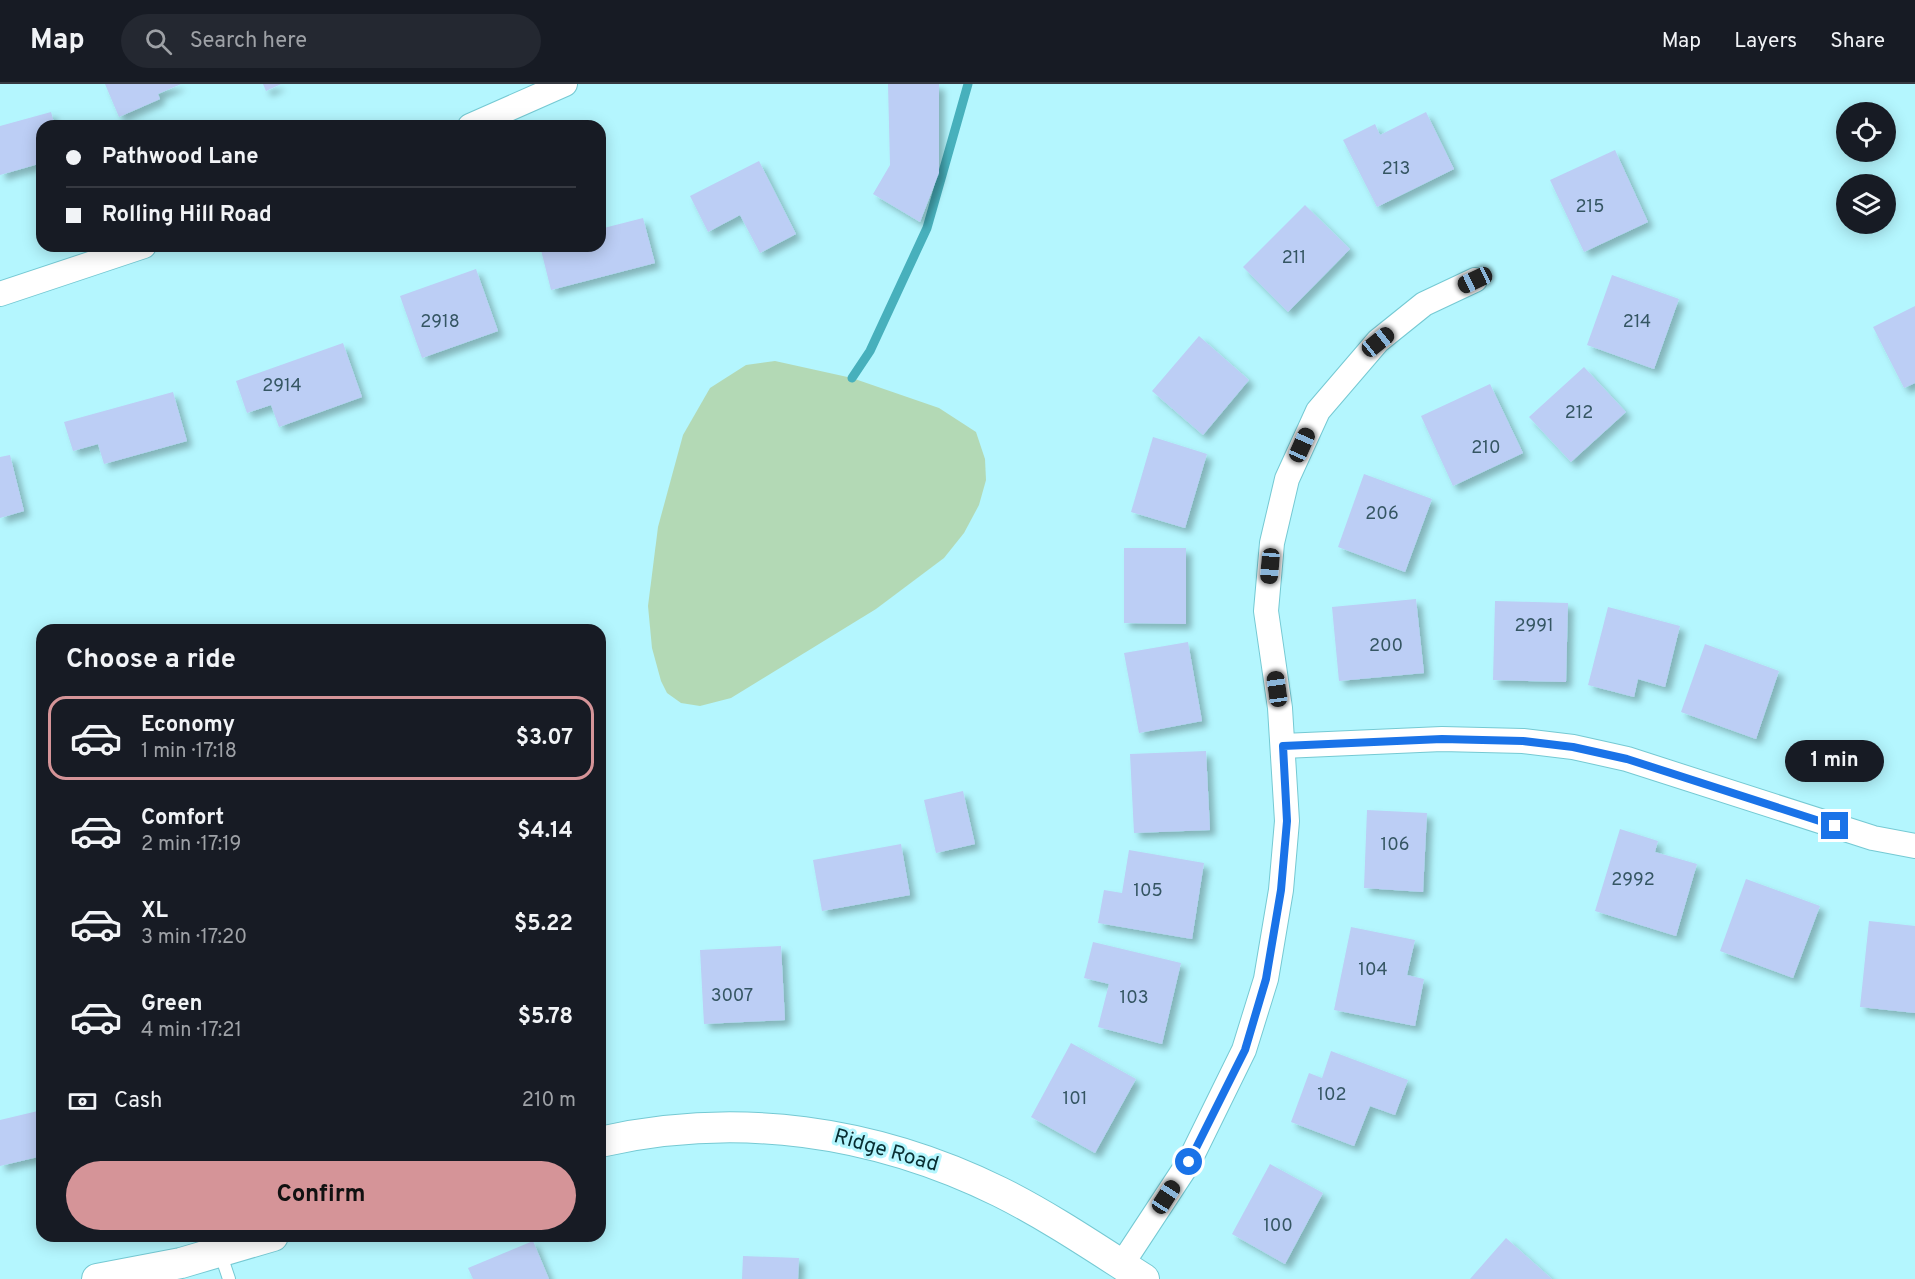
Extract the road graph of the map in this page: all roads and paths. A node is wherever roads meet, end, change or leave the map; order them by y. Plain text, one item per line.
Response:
1 (565, 84) edge
2 (484, 120) edge
3 (126, 252) edge
4 (1475, 280) dead end
5 (0, 294) edge
6 (1283, 746) junction
7 (1915, 846) edge
8 (606, 1141) edge
9 (263, 1242) edge
10 (224, 1265) edge
11 (1133, 1272) edge
12 (97, 1279) edge

1 - 2 street
3 - 5 street
4 - 6 street
6 - 7 street
6 - 11 street
8 - 11 street, Ridge Road
9 - 10 street
10 - 12 street

